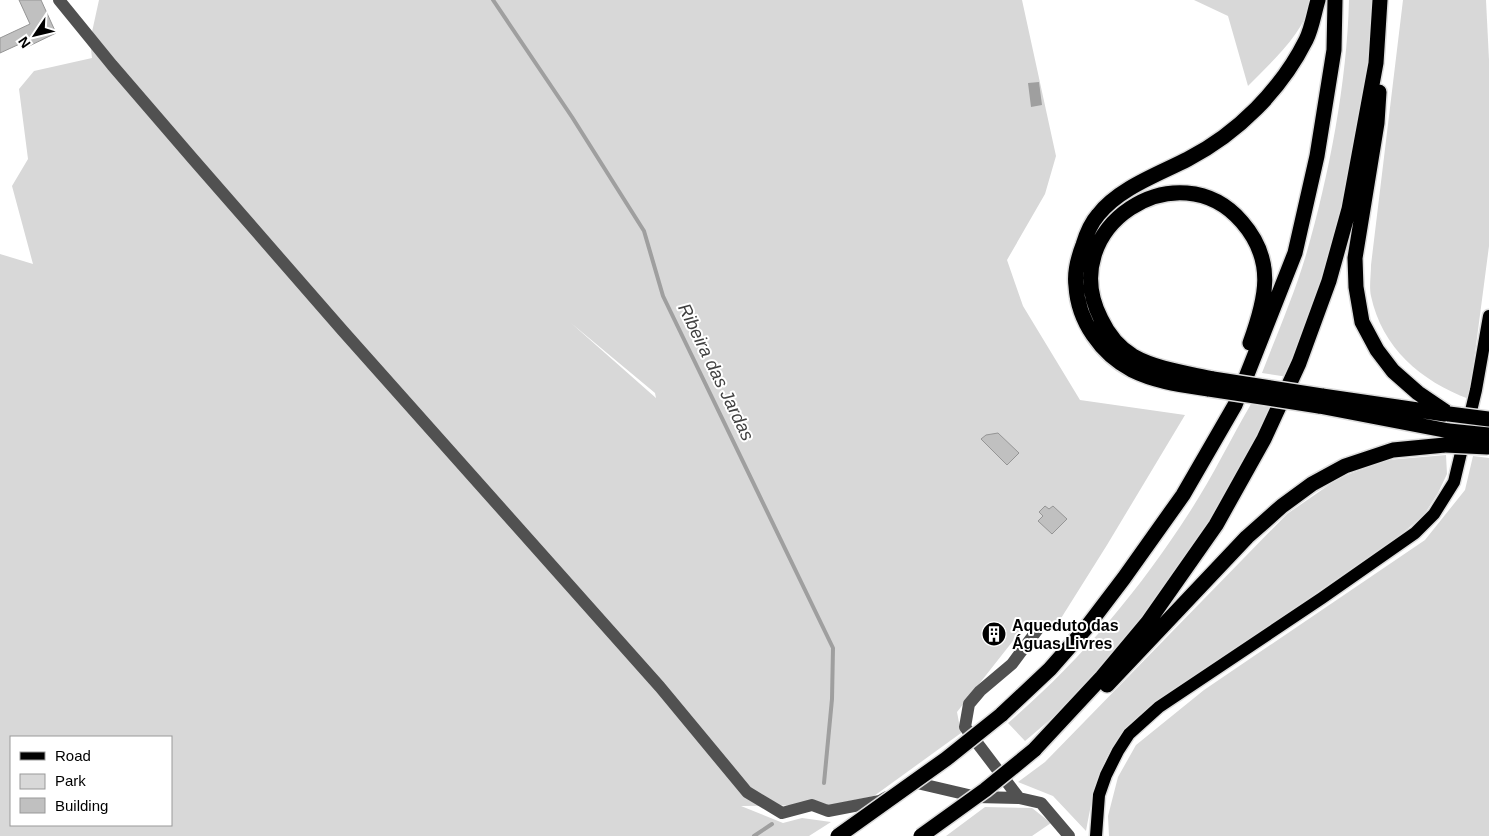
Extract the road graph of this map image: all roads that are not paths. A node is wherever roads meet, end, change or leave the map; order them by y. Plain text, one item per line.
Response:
1 (59, 0) edge
2 (1318, 0) edge
3 (1335, 0) edge
4 (1380, 0) edge
5 (1376, 63) junction
6 (1489, 316) edge
7 (1211, 384) junction
8 (1320, 401) junction
9 (1449, 414) junction
10 (1489, 419) edge
11 (1215, 437) junction
12 (1447, 438) junction
13 (1489, 443) edge
14 (1038, 629) dead end
15 (1037, 747) junction
16 (1019, 798) junction
17 (838, 836) edge
18 (921, 836) edge
19 (1069, 836) edge
20 (1096, 836) edge

1 - 16 street
2 - 7 highway
3 - 11 highway
4 - 5 highway
5 - 9 highway
5 - 15 highway
6 - 20 main road
7 - 8 highway, bridge
7 - 11 highway
8 - 9 highway
8 - 12 highway
9 - 10 highway, bridge
11 - 17 highway, bridge
12 - 13 highway, bridge
12 - 15 highway
14 - 16 street
15 - 18 highway, bridge
16 - 19 street

